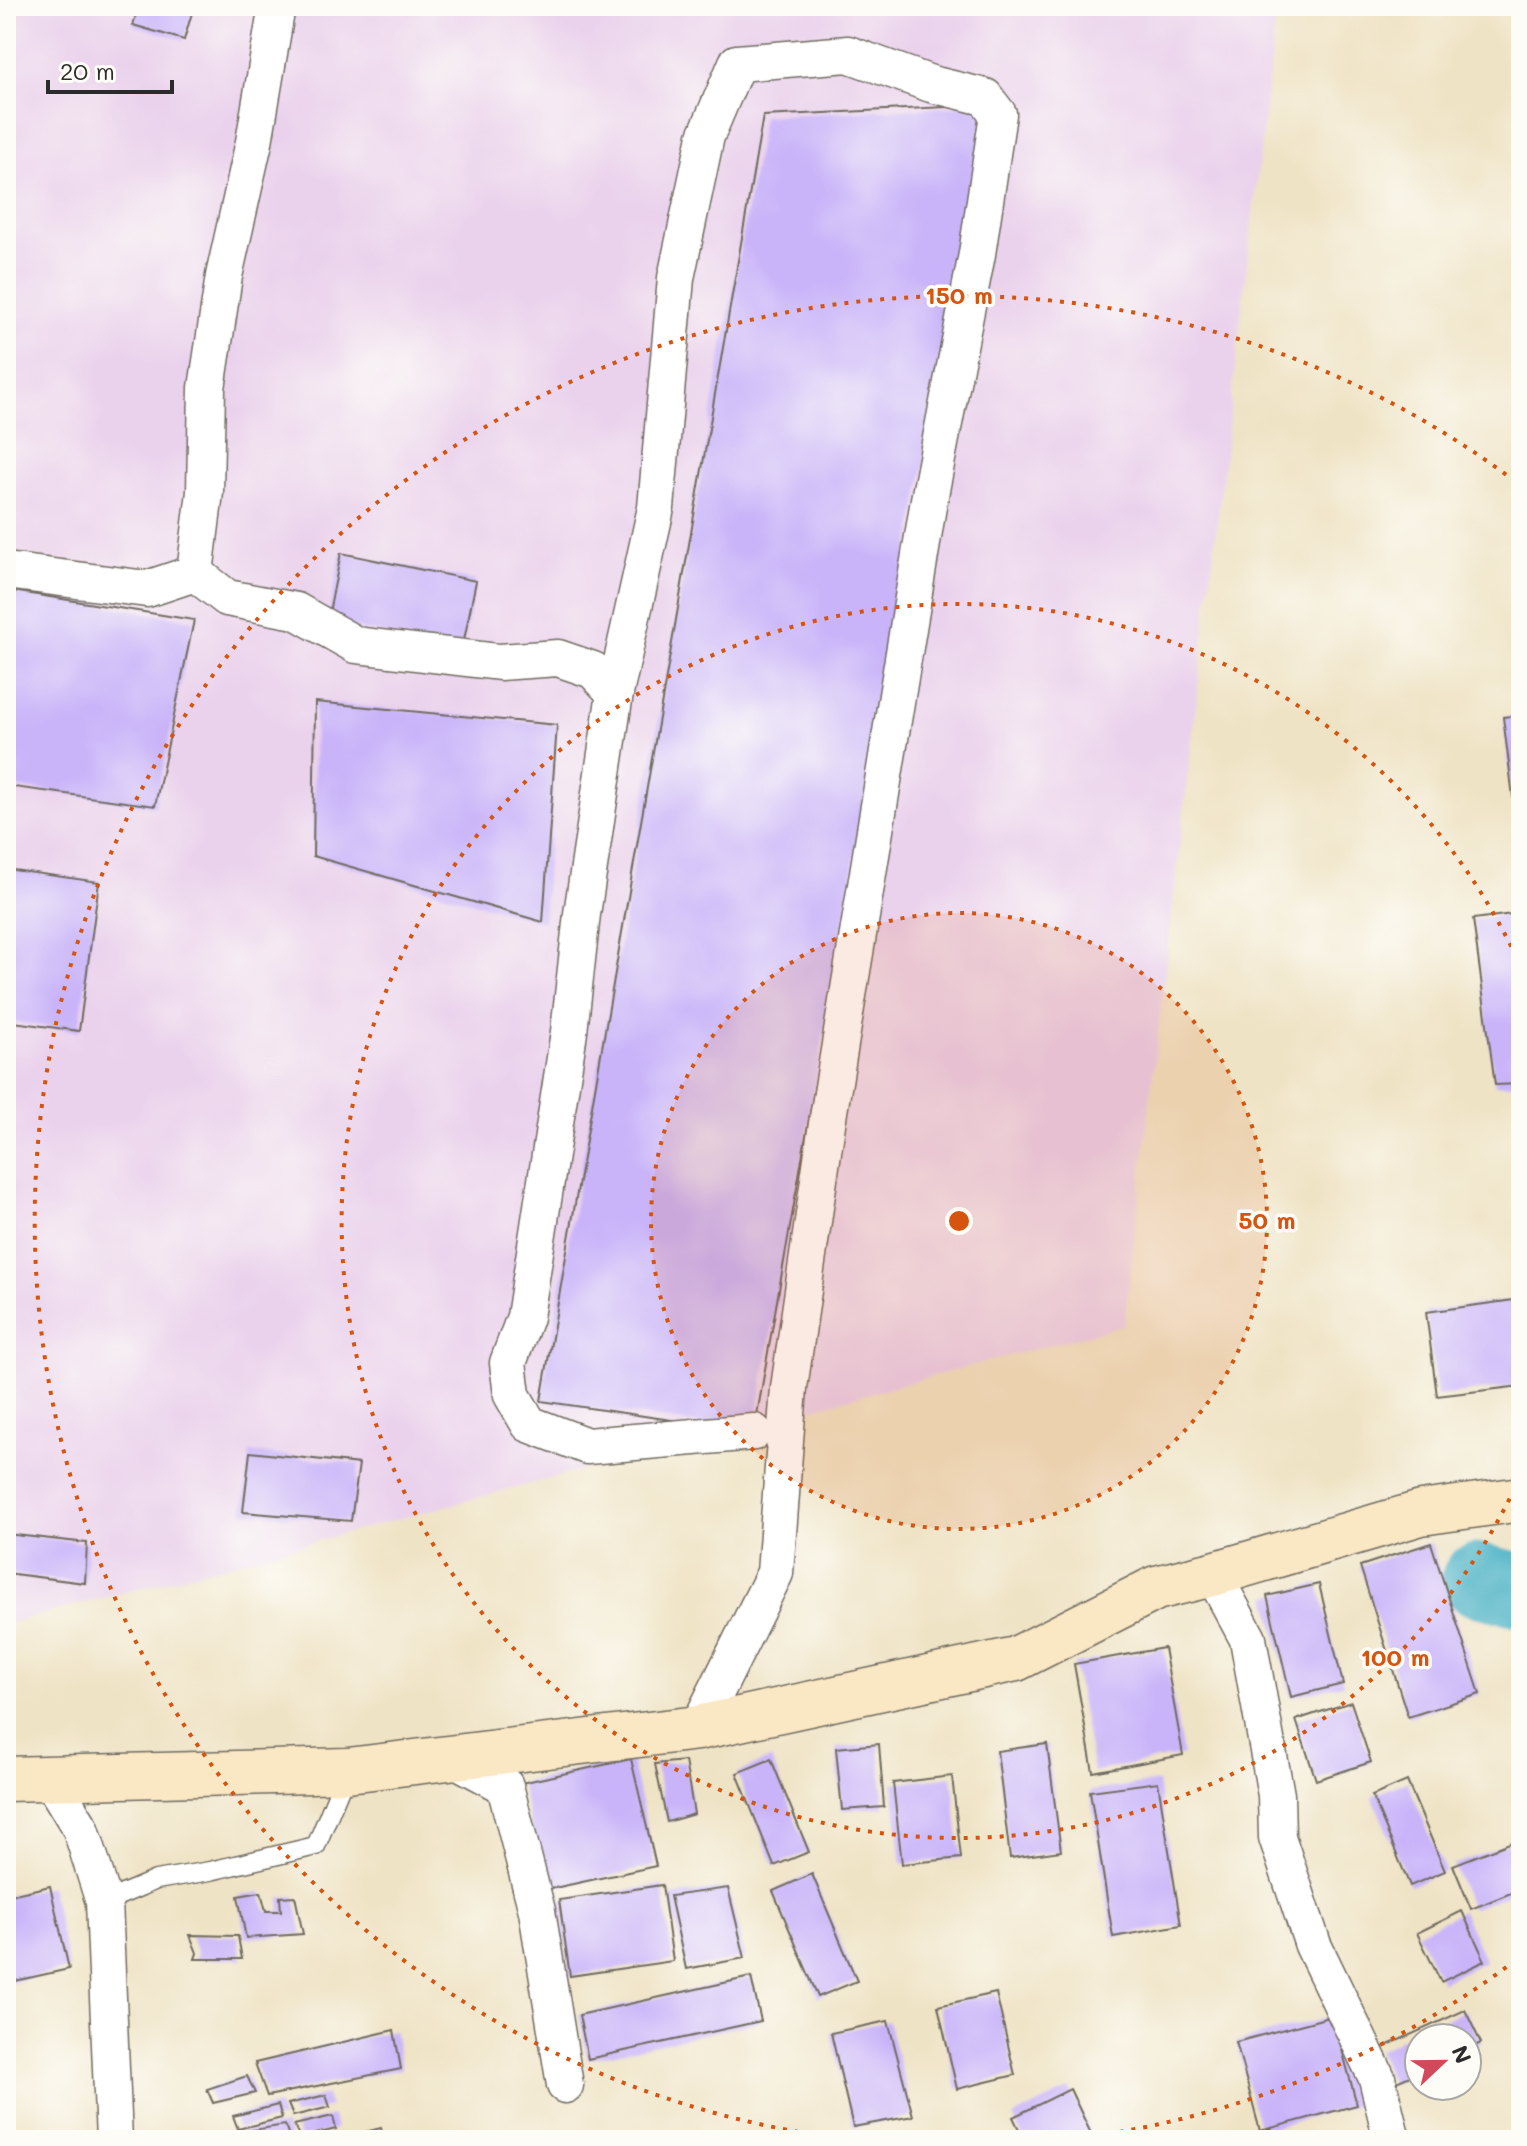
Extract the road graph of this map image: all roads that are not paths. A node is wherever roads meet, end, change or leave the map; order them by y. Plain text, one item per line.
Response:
1 (277, 6) edge
2 (6, 571) edge
3 (195, 573) junction
4 (615, 693) junction
5 (754, 1432) dead end
6 (1521, 1499) edge
7 (1213, 1574) junction
8 (698, 1728) junction
9 (453, 1758) junction
10 (348, 1770) junction
11 (50, 1778) junction
12 (6, 1779) edge
13 (104, 1902) junction
14 (565, 2085) dead end
15 (114, 2140) edge
16 (1392, 2140) edge

1 - 3 street
2 - 3 street
3 - 4 street
4 - 5 street
4 - 8 street
6 - 7 main road
7 - 8 main road
7 - 16 street
8 - 9 main road
9 - 10 main road
9 - 14 street
10 - 11 main road
10 - 13 lane
11 - 12 main road
11 - 13 street
13 - 15 street

